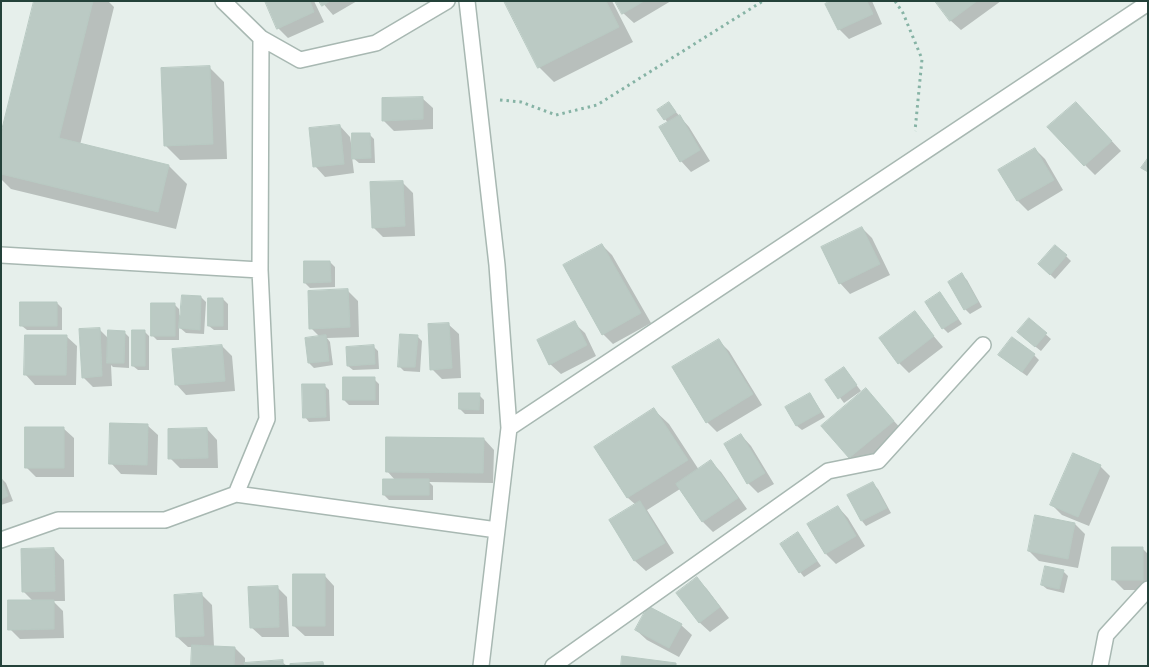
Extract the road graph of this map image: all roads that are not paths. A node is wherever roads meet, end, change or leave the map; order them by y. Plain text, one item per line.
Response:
1 (223, 1) edge
2 (447, 1) edge
3 (466, 1) edge
4 (1148, 3) edge
5 (261, 38) junction
6 (1, 255) edge
7 (260, 270) junction
8 (983, 345) dead end
9 (509, 428) junction
10 (236, 494) junction
11 (497, 530) junction
12 (1, 540) edge
13 (1148, 589) edge
14 (481, 666) edge
15 (553, 666) edge
16 (1100, 666) edge

1 - 5 street
2 - 5 street
3 - 9 street
4 - 9 street
5 - 7 street
6 - 7 street
7 - 10 street
8 - 15 street
9 - 11 street
10 - 11 street
10 - 12 street
11 - 14 street
13 - 16 street

